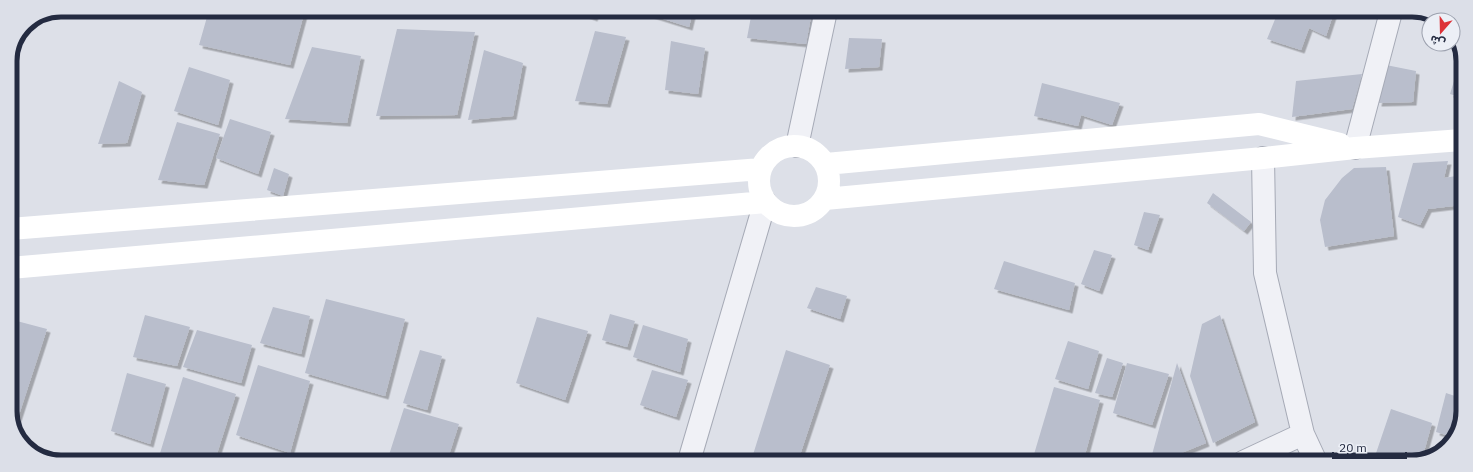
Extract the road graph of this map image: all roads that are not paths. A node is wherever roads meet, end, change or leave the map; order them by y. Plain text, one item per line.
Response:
1 (825, 17) edge
2 (1390, 17) edge
3 (1456, 140) edge
4 (797, 146) junction
5 (1355, 148) junction
6 (1263, 158) junction
7 (826, 164) junction
8 (761, 170) junction
9 (825, 199) junction
10 (766, 202) junction
11 (17, 228) edge
12 (17, 267) edge
13 (1303, 434) junction
14 (691, 455) edge
15 (1258, 455) edge
16 (1313, 455) edge

1 - 4 street
2 - 5 street
3 - 5 street
4 - 7 street
4 - 8 street
5 - 6 street
5 - 7 street
6 - 9 street
6 - 13 street
7 - 9 street
8 - 10 street
8 - 11 street
9 - 10 street
10 - 12 street
10 - 14 street
13 - 15 street
13 - 16 street

